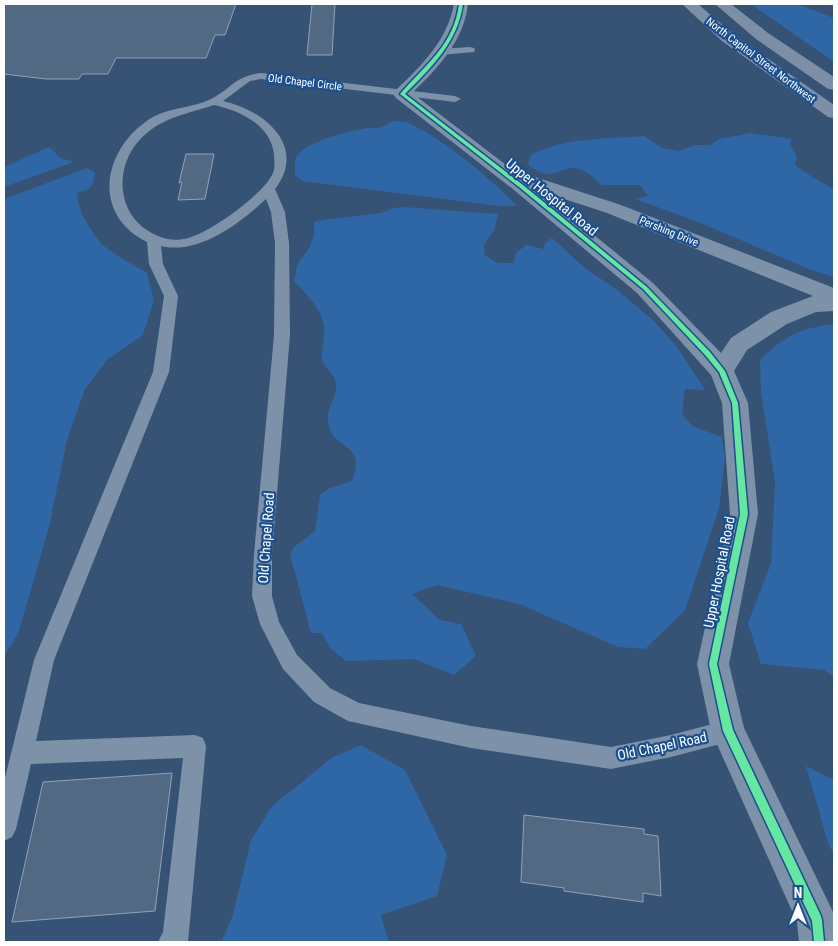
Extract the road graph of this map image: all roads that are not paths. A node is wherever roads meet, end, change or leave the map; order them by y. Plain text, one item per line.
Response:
1 (460, 4) edge
2 (689, 4) edge
3 (722, 4) edge
4 (470, 50) dead end
5 (441, 52) junction
6 (834, 85) edge
7 (402, 94) junction
8 (455, 99) dead end
9 (214, 102) junction
10 (834, 113) edge
11 (502, 172) junction
12 (268, 188) junction
13 (154, 240) junction
14 (834, 296) edge
15 (834, 303) edge
16 (722, 371) junction
17 (728, 731) junction
18 (22, 753) junction
19 (4, 829) edge
20 (171, 942) edge
21 (819, 942) edge

1 - 5 street
2 - 10 main road, North Capitol Street Northwest
3 - 6 main road
4 - 5 lane
5 - 7 street
7 - 8 lane, Old Chapel Circle
7 - 9 lane, Old Chapel Circle
7 - 11 street, Upper Hospital Road
9 - 12 lane, Old Chapel Circle
9 - 13 lane, Old Chapel Circle
11 - 14 street, Pershing Drive
11 - 16 street, Upper Hospital Road
12 - 13 lane, Old Chapel Circle
12 - 17 lane, Old Chapel Road
13 - 18 lane
15 - 16 street
16 - 17 street, Upper Hospital Road
17 - 21 street, Upper Hospital Road
18 - 19 lane
18 - 20 lane

